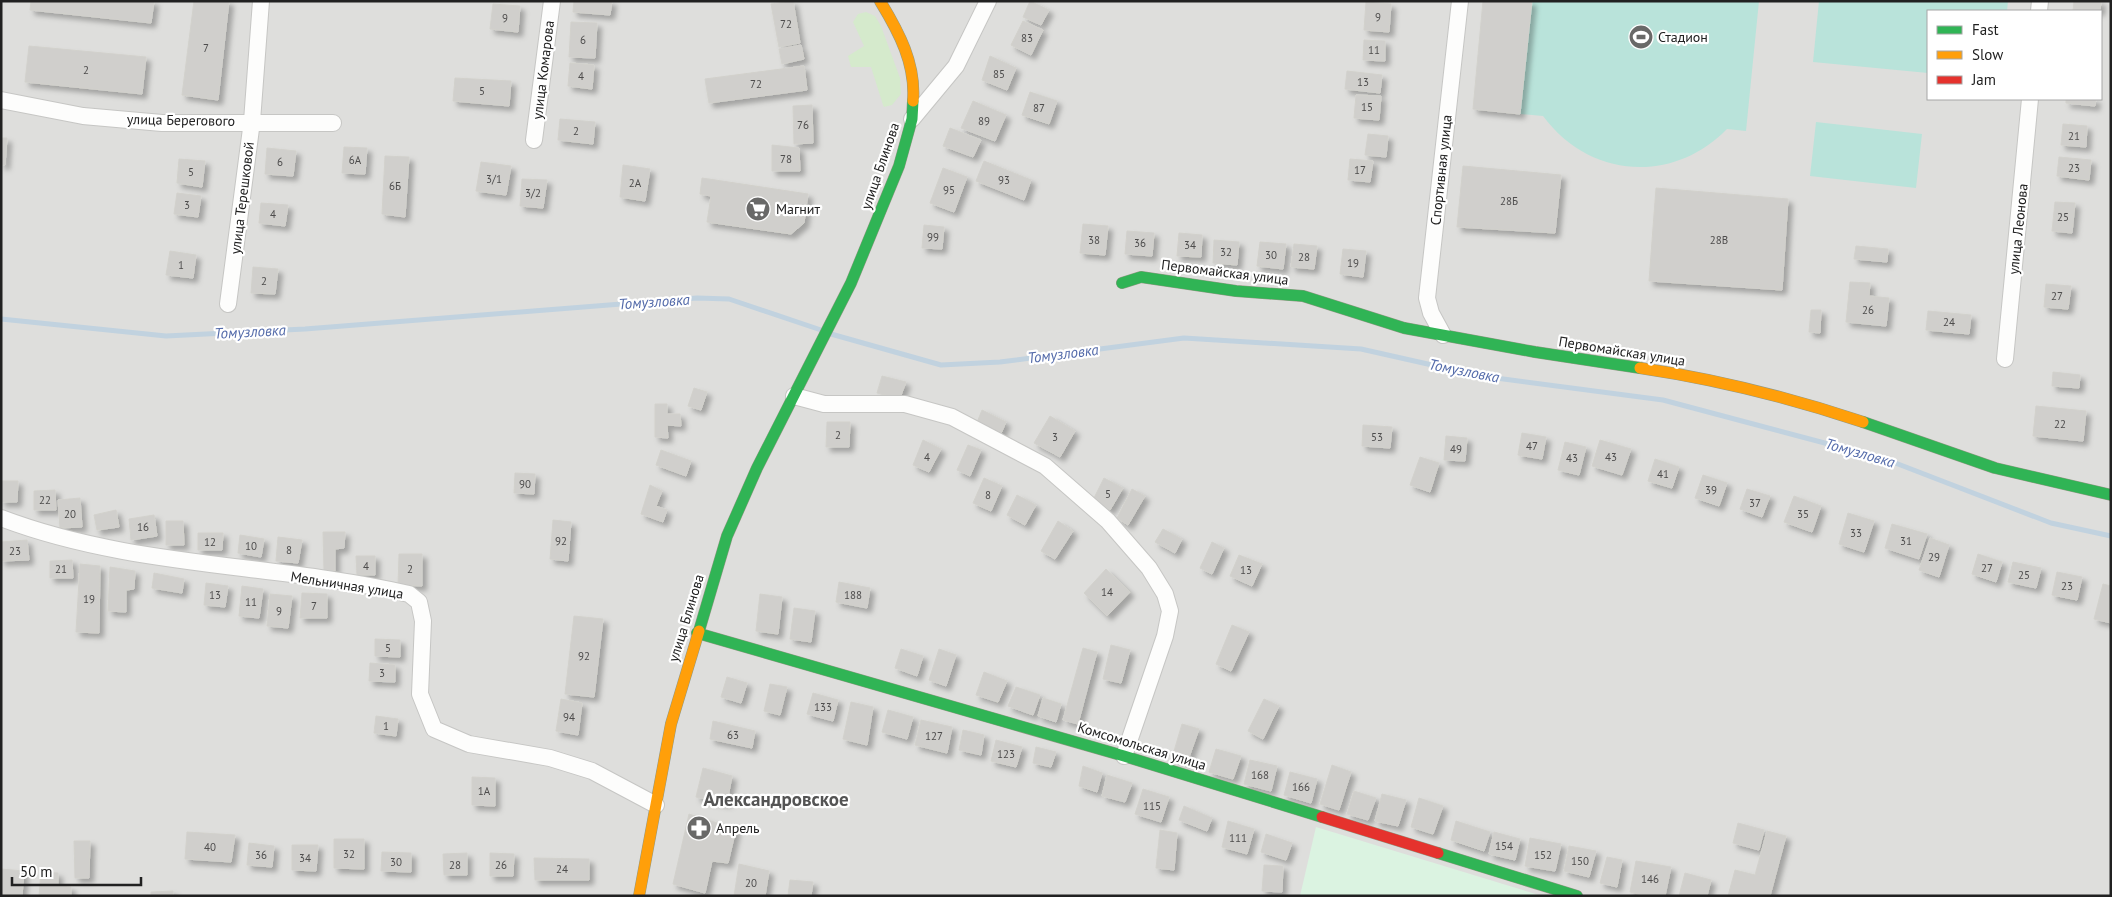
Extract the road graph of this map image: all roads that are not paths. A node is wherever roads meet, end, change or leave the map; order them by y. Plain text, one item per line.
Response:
1 (261, 1) edge
2 (552, 1) edge
3 (880, 1) edge
4 (988, 1) edge
5 (1460, 1) edge
6 (1, 100) edge
7 (2030, 100) edge
8 (912, 119) junction
9 (252, 121) junction
10 (333, 123) dead end
11 (534, 140) dead end
12 (1122, 283) dead end
13 (228, 304) dead end
14 (1443, 335) junction
15 (2005, 359) dead end
16 (794, 396) junction
17 (2111, 494) edge
18 (1, 518) edge
19 (697, 633) junction
20 (1124, 756) junction
21 (656, 805) junction
22 (639, 896) edge
23 (1577, 896) edge

1 - 9 street, улица Терешковой
2 - 11 street, улица Комарова
3 - 8 street, улица Блинова
4 - 8 street
5 - 14 street, Спортивная улица
6 - 9 street, улица Берегового
7 - 15 street, улица Леонова
8 - 16 street, улица Блинова
9 - 10 street, улица Берегового
9 - 13 street, улица Терешковой
12 - 14 street, Первомайская улица
14 - 17 street, Первомайская улица
16 - 19 street, улица Блинова
16 - 20 street
18 - 21 street, Мельничная улица
19 - 20 street, Комсомольская улица
19 - 21 street, улица Блинова
20 - 23 street, Комсомольская улица
21 - 22 street, улица Блинова

